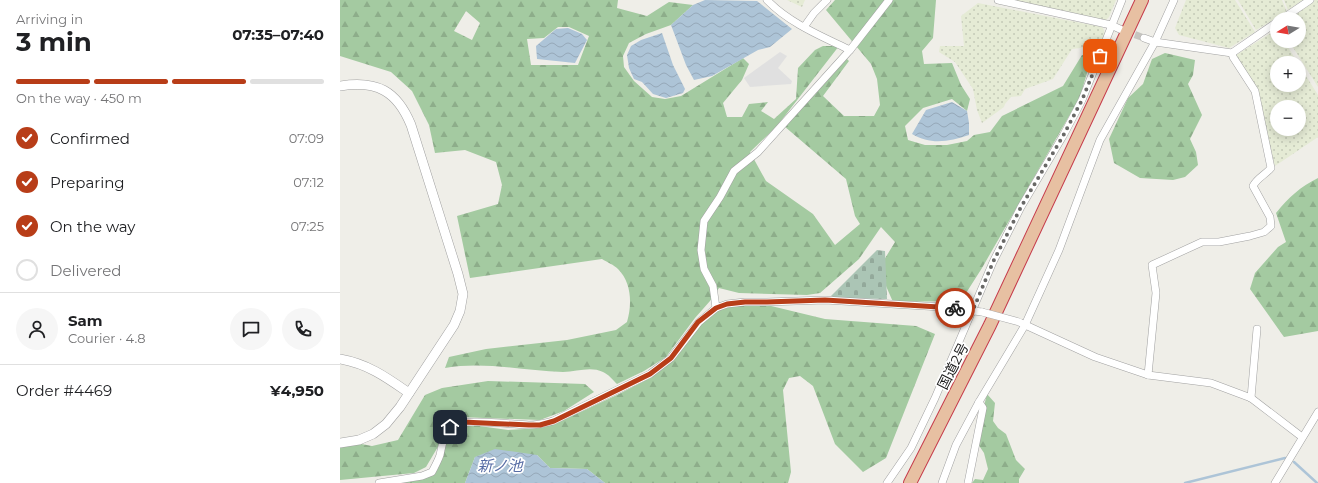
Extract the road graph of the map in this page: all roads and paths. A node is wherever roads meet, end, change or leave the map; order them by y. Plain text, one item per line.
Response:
1 (767, 0) edge
2 (827, 0) edge
3 (889, 0) edge
4 (998, 0) edge
5 (1122, 0) edge
6 (1142, 0) edge
7 (1174, 0) edge
8 (1310, 0) edge
9 (1292, 12) edge
10 (1111, 25) junction
11 (804, 27) junction
12 (1270, 27) edge
13 (1122, 30) tunnel mouth
14 (1144, 38) tunnel mouth
15 (1155, 42) junction
16 (850, 50) junction
17 (1232, 53) junction
18 (340, 86) edge
19 (716, 308) junction
20 (973, 310) junction
21 (1022, 324) junction
22 (1257, 329) dead end
23 (340, 359) edge
24 (1148, 375) junction
25 (410, 393) junction
26 (1251, 398) junction
27 (979, 402) junction
28 (1318, 412) edge
29 (1302, 437) junction
30 (340, 443) edge
31 (379, 483) edge
32 (887, 483) edge
33 (910, 483) edge
34 (942, 483) edge
35 (968, 483) edge
36 (1275, 483) edge

1 - 11 street
2 - 11 street
3 - 16 street
4 - 10 street
5 - 10 street
6 - 33 highway, 国道2号
7 - 15 street
8 - 9 street
10 - 13 street
10 - 20 street
11 - 16 street
12 - 17 street
14 - 15 street
15 - 17 street
15 - 21 street
16 - 19 street
17 - 24 street
18 - 25 street
19 - 20 street
19 - 31 street
20 - 21 street, bridge
20 - 32 street
21 - 24 street
21 - 27 street
22 - 26 street
23 - 25 street
24 - 26 street
25 - 30 street
26 - 29 street
27 - 34 street
27 - 35 street
28 - 29 street
29 - 36 street

